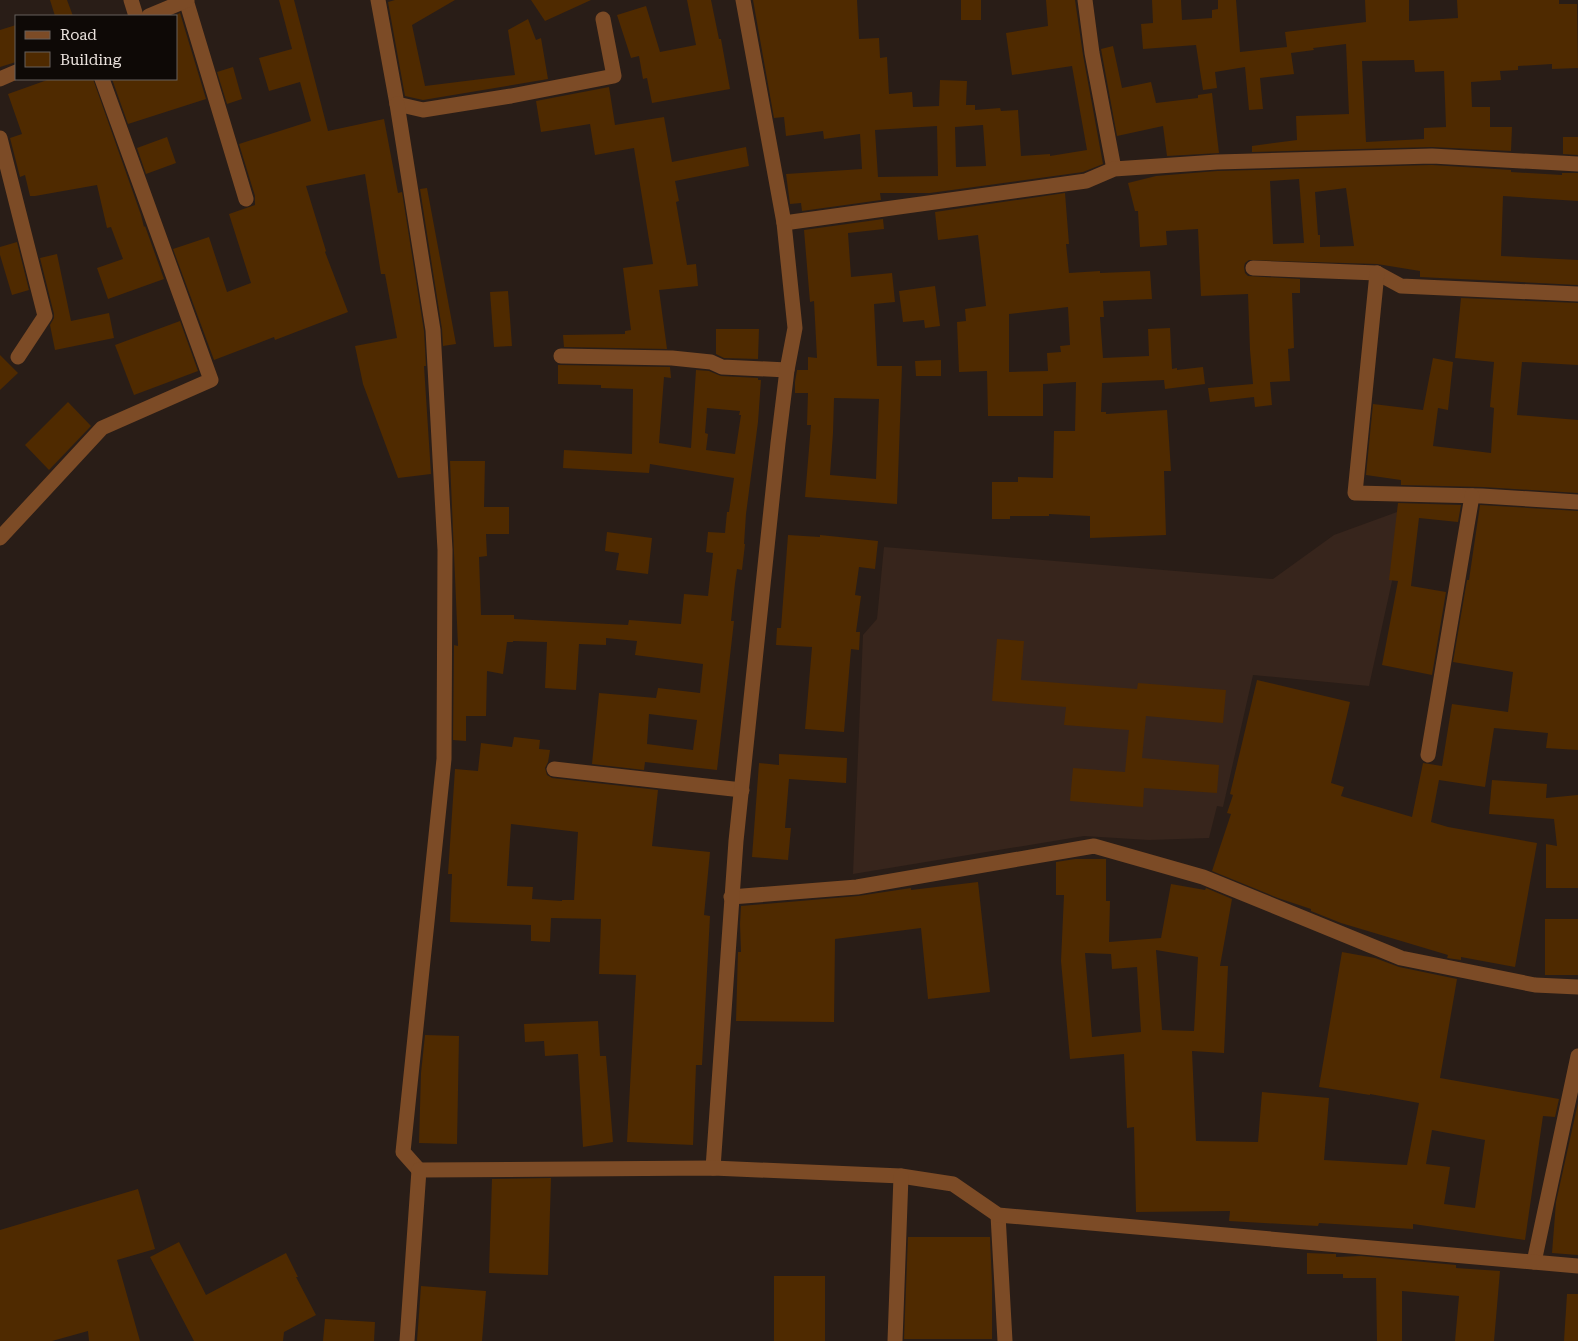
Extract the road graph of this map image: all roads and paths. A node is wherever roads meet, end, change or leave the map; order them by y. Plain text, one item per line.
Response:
1 (131, 0) edge
2 (186, 0) edge
3 (378, 0) edge
4 (743, 0) edge
5 (1085, 0) edge
6 (136, 15) edge
7 (151, 15) edge
8 (603, 19) dead end
9 (15, 72) edge
10 (0, 79) edge
11 (102, 80) edge
12 (397, 104) junction
13 (0, 138) edge
14 (1578, 164) edge
15 (1114, 169) junction
16 (246, 199) dead end
17 (784, 223) junction
18 (1253, 268) dead end
19 (1376, 272) junction
20 (1578, 294) edge
21 (18, 356) dead end
22 (561, 356) dead end
23 (787, 370) junction
24 (1472, 496) junction
25 (1578, 502) edge
26 (0, 538) edge
27 (1428, 755) dead end
28 (554, 769) dead end
29 (742, 790) junction
30 (731, 897) junction
31 (1578, 987) edge
32 (1578, 1056) edge
33 (713, 1168) junction
34 (419, 1170) junction
35 (901, 1176) junction
36 (998, 1215) junction
37 (1534, 1262) junction
38 (1578, 1266) edge
39 (407, 1341) edge
40 (895, 1341) edge
41 (1005, 1341) edge

1 - 6 street
2 - 7 street
2 - 16 street
3 - 12 street
4 - 17 street
5 - 15 street
8 - 12 street
9 - 10 street
11 - 26 street
12 - 34 street
13 - 21 street
14 - 15 street
15 - 17 street
17 - 23 street
18 - 19 street
19 - 20 street
19 - 24 street
22 - 23 street
23 - 29 street
24 - 25 street
24 - 27 street
28 - 29 street
29 - 30 street
30 - 31 street
30 - 33 street
32 - 37 street
33 - 34 street
33 - 35 street
34 - 39 street
35 - 36 street
35 - 40 street
36 - 37 street
36 - 41 street
37 - 38 street

